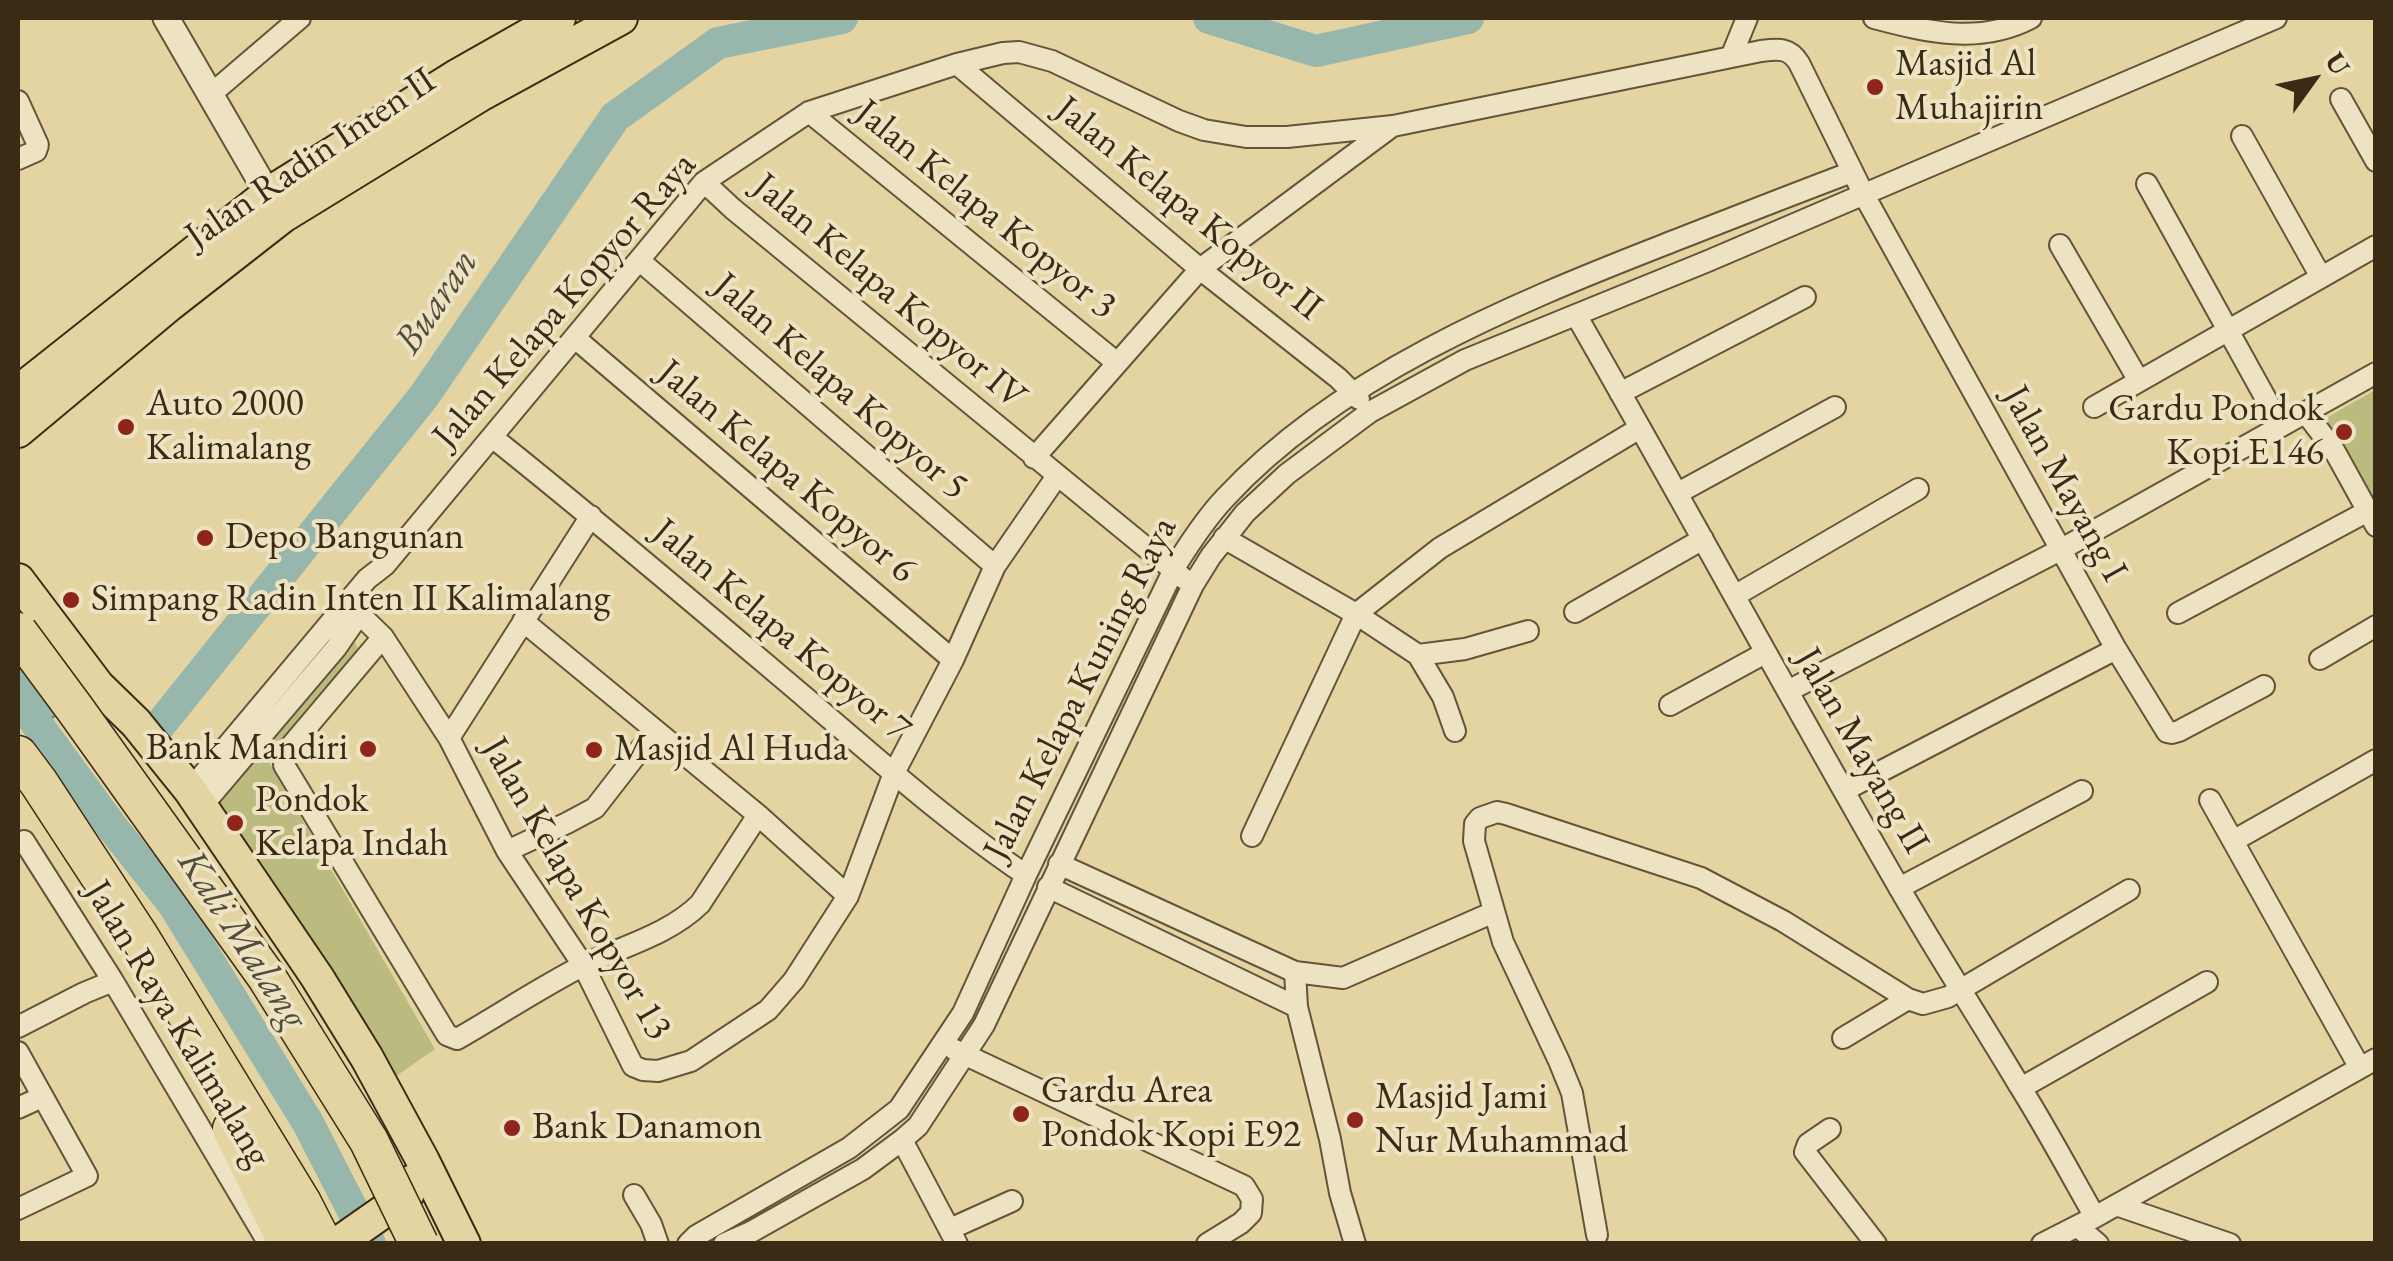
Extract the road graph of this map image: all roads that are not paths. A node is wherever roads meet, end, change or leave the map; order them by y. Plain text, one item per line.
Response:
1 (166, 18) edge
2 (300, 18) edge
3 (559, 18) edge
4 (622, 18) edge
5 (1747, 18) edge
6 (1874, 18) edge
7 (2031, 18) edge
8 (2276, 18) edge
9 (1732, 57) junction
10 (957, 64) junction
11 (210, 95) junction
12 (2341, 99) dead end
13 (18, 101) edge
14 (809, 112) junction
15 (1393, 126) junction
16 (2242, 136) dead end
17 (18, 160) edge
18 (2376, 161) edge
19 (1852, 172) junction
20 (704, 182) junction
21 (2148, 184) dead end
22 (268, 194) junction
23 (1864, 195) junction
24 (2060, 245) dead end
25 (2376, 246) edge
26 (640, 261) junction
27 (1200, 269) junction
28 (2321, 277) junction
29 (1806, 297) dead end
30 (1576, 314) junction
31 (2228, 330) junction
32 (574, 338) junction
33 (1116, 362) junction
34 (2376, 373) edge
35 (2139, 381) junction
36 (18, 392) edge
37 (1353, 392) junction
38 (1620, 394) junction
39 (1835, 407) dead end
40 (2094, 407) dead end
41 (1370, 412) junction
42 (2306, 412) junction
43 (2281, 426) junction
44 (1640, 428) junction
45 (18, 432) edge
46 (492, 438) junction
47 (1032, 456) junction
48 (1057, 476) junction
49 (1918, 489) dead end
50 (1678, 492) junction
51 (591, 516) junction
52 (2372, 519) edge
53 (1224, 538) junction
54 (1704, 539) junction
55 (2060, 550) junction
56 (18, 555) edge
57 (996, 566) junction
58 (1173, 571) junction
59 (18, 580) edge
60 (1193, 585) junction
61 (1736, 595) junction
62 (354, 608) junction
63 (1576, 612) dead end
64 (2178, 613) dead end
65 (1356, 614) junction
66 (523, 621) junction
67 (2376, 626) edge
68 (1528, 631) dead end
69 (18, 632) edge
70 (382, 637) junction
71 (2116, 649) junction
72 (1765, 654) junction
73 (1418, 655) junction
74 (2320, 659) dead end
75 (953, 660) junction
76 (2264, 686) dead end
77 (1788, 691) junction
78 (1670, 705) dead end
79 (136, 723) junction
80 (1455, 731) dead end
81 (654, 732) junction
82 (450, 738) junction
83 (18, 756) edge
84 (2376, 760) edge
85 (894, 773) junction
86 (1845, 790) junction
87 (2082, 791) dead end
88 (196, 798) junction
89 (2210, 800) dead end
90 (758, 815) junction
91 (1252, 836) dead end
92 (24, 841) dead end
93 (2233, 841) junction
94 (506, 851) junction
95 (1059, 864) junction
96 (1026, 876) junction
97 (1048, 887) junction
98 (1899, 888) junction
99 (2130, 890) dead end
100 (848, 896) junction
101 (1494, 912) junction
102 (139, 936) junction
103 (584, 966) junction
104 (1295, 972) junction
105 (113, 981) junction
106 (2207, 982) dead end
107 (1960, 989) junction
108 (1908, 999) junction
109 (1297, 1007) junction
110 (18, 1027) edge
111 (1843, 1038) dead end
112 (941, 1045) junction
113 (18, 1052) edge
114 (965, 1054) junction
115 (2368, 1063) edge
116 (2021, 1088) junction
117 (42, 1098) junction
118 (18, 1108) edge
119 (1830, 1130) dead end
120 (902, 1140) junction
121 (424, 1161) junction
122 (634, 1195) dead end
123 (442, 1196) junction
124 (404, 1197) junction
125 (1012, 1201) dead end
126 (2116, 1205) junction
127 (18, 1208) edge
128 (2086, 1222) junction
129 (1596, 1235) dead end
130 (953, 1236) edge
131 (754, 1238) edge
132 (269, 1244) edge
133 (288, 1244) edge
134 (323, 1244) edge
135 (336, 1244) edge
136 (420, 1244) edge
137 (464, 1244) edge
138 (658, 1244) edge
139 (688, 1244) edge
140 (724, 1244) edge
141 (1207, 1244) edge
142 (1355, 1244) edge
143 (1876, 1244) edge
144 (2042, 1244) edge
145 (2098, 1244) edge
146 (2230, 1244) edge

1 - 11 street
2 - 11 street
3 - 22 main road, Jalan Radin Inten II
4 - 45 main road, Jalan Radin Inten II
5 - 9 street
6 - 7 street
8 - 23 street, Jalan Kelapa Kuning Raya
9 - 15 street, Jalan Kelapa Kopyor Raya
9 - 19 street, Jalan Kelapa Kopyor Raya
10 - 14 street, Jalan Kelapa Kopyor Raya
10 - 15 street, Jalan Kelapa Kopyor Raya
10 - 27 street, Jalan Kelapa Kopyor II
11 - 22 street
12 - 18 street
13 - 17 street
14 - 20 street, Jalan Kelapa Kopyor Raya
14 - 33 street, Jalan Kelapa Kopyor 3
15 - 27 street
16 - 28 street
19 - 23 street, Jalan Mayang I
19 - 37 street, Jalan Kelapa Kuning Raya
20 - 26 street, Jalan Kelapa Kopyor Raya
20 - 47 street, Jalan Kelapa Kopyor IV
21 - 31 street
22 - 36 main road, Jalan Radin Inten II
23 - 30 street, Jalan Kelapa Kuning Raya
23 - 55 street, Jalan Mayang I
24 - 35 street
25 - 28 street
26 - 32 street, Jalan Kelapa Kopyor Raya
26 - 57 street, Jalan Kelapa Kopyor 5
27 - 33 street
27 - 37 street, Jalan Kelapa Kopyor II
28 - 31 street
29 - 38 street
30 - 38 street, Jalan Mayang II
30 - 41 street, Jalan Kelapa Kuning Raya
31 - 35 street
31 - 43 street
32 - 46 street, Jalan Kelapa Kopyor Raya
32 - 75 street, Jalan Kelapa Kopyor 6
33 - 47 street
34 - 42 street
35 - 40 street
37 - 41 street, Jalan Kelapa Kopyor II
37 - 58 street, Jalan Kelapa Kuning Raya
38 - 44 street, Jalan Mayang II
39 - 50 street
41 - 53 street, Jalan Kelapa Kuning Raya
42 - 43 street
42 - 52 street
43 - 55 street
44 - 50 street, Jalan Mayang II
44 - 65 street
46 - 51 street, Jalan Kelapa Kopyor 7
46 - 62 street, Jalan Kelapa Kopyor Raya
47 - 48 street, Jalan Kelapa Kopyor IV
48 - 57 street, Jalan Kelapa Kopyor 13
48 - 58 street, Jalan Kelapa Kopyor IV
49 - 61 street
50 - 54 street, Jalan Mayang II
51 - 66 street
51 - 85 street, Jalan Kelapa Kopyor 7
52 - 64 street
53 - 60 street, Jalan Kelapa Kuning Raya
53 - 65 street
54 - 61 street, Jalan Mayang II
54 - 63 street
55 - 71 street, Jalan Mayang I
55 - 77 street
56 - 79 main road
57 - 75 street, Jalan Kelapa Kopyor 13
58 - 60 street, Jalan Kelapa Kopyor IV
58 - 96 street, Jalan Kelapa Kuning Raya
59 - 79 main road
60 - 95 street, Jalan Kelapa Kuning Raya
61 - 72 street, Jalan Mayang II
62 - 70 street, Jalan Kelapa Kopyor 13
62 - 88 street, Jalan Kelapa Kopyor Raya
65 - 73 street
65 - 91 street
66 - 81 street
66 - 82 street
67 - 74 street
68 - 73 street
69 - 136 highway, bridge
70 - 82 street, Jalan Kelapa Kopyor 13
70 - 103 street
71 - 76 street, Jalan Mayang I
71 - 86 street
72 - 77 street, Jalan Mayang II
72 - 78 street
73 - 80 street
75 - 85 street, Jalan Kelapa Kopyor 13
77 - 86 street, Jalan Mayang II
79 - 88 main road
81 - 90 street
81 - 94 street
82 - 94 street, Jalan Kelapa Kopyor 13
83 - 102 highway
84 - 93 street
85 - 96 street, Jalan Kelapa Kopyor 7
85 - 100 street, Jalan Kelapa Kopyor 13
86 - 98 street, Jalan Mayang II
87 - 98 street
88 - 121 main road
89 - 93 street
90 - 100 street
90 - 103 street
92 - 105 street, Jalan Raya Kalimalang
93 - 115 street
94 - 103 street, Jalan Kelapa Kopyor 13
95 - 97 street, Jalan Kelapa Kuning Raya
95 - 104 street
96 - 112 street, Jalan Kelapa Kuning Raya
97 - 109 street
97 - 114 street, Jalan Kelapa Kuning Raya
98 - 107 street, Jalan Mayang II
99 - 107 street
100 - 103 street, Jalan Kelapa Kopyor 13
101 - 104 street
101 - 108 street
101 - 129 street
102 - 133 highway
102 - 134 highway
104 - 109 street
105 - 110 street
105 - 132 street, Jalan Raya Kalimalang
106 - 116 street
107 - 108 street
107 - 116 street, Jalan Mayang II
108 - 111 street
109 - 142 street
112 - 114 street
112 - 139 street, Jalan Kelapa Kuning Raya
113 - 117 street
114 - 120 street, Jalan Kelapa Kuning Raya
114 - 141 street
115 - 126 street
116 - 128 street, Jalan Mayang II
117 - 118 street
117 - 127 street
119 - 143 street
120 - 130 street
120 - 131 street, Jalan Kelapa Kuning Raya
121 - 123 main road
121 - 124 main road
122 - 138 street
123 - 124 main road
123 - 137 main road
124 - 135 main road
125 - 130 street
126 - 128 street
126 - 146 street
128 - 144 street
128 - 145 street
131 - 140 street, Jalan Kelapa Kuning Raya

